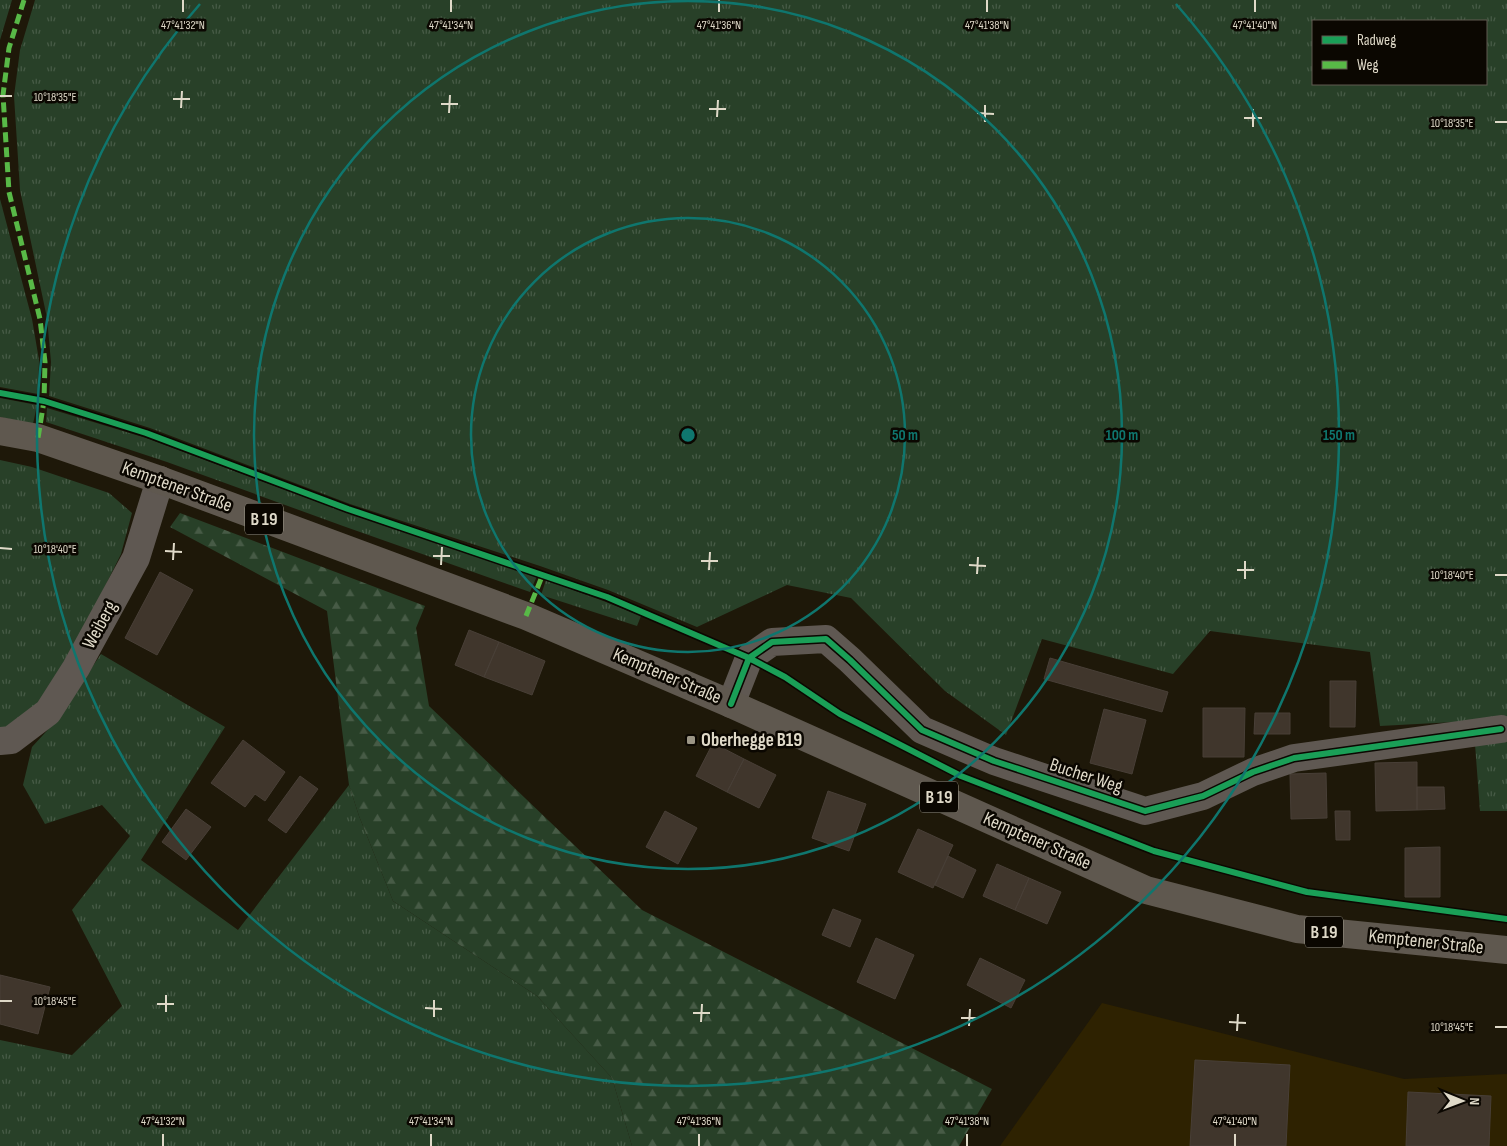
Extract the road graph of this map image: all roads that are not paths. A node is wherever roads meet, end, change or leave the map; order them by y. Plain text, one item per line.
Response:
1 (0, 430) edge
2 (160, 480) junction
3 (731, 704) junction
4 (1501, 729) dead end
5 (0, 741) edge
6 (1507, 950) edge

1 - 2 main road, Kemptener Straße / B 19
2 - 3 main road, Kemptener Straße / B 19
2 - 5 street, Weiberg
3 - 4 street, Bucher Weg
3 - 6 main road, Kemptener Straße / B 19

